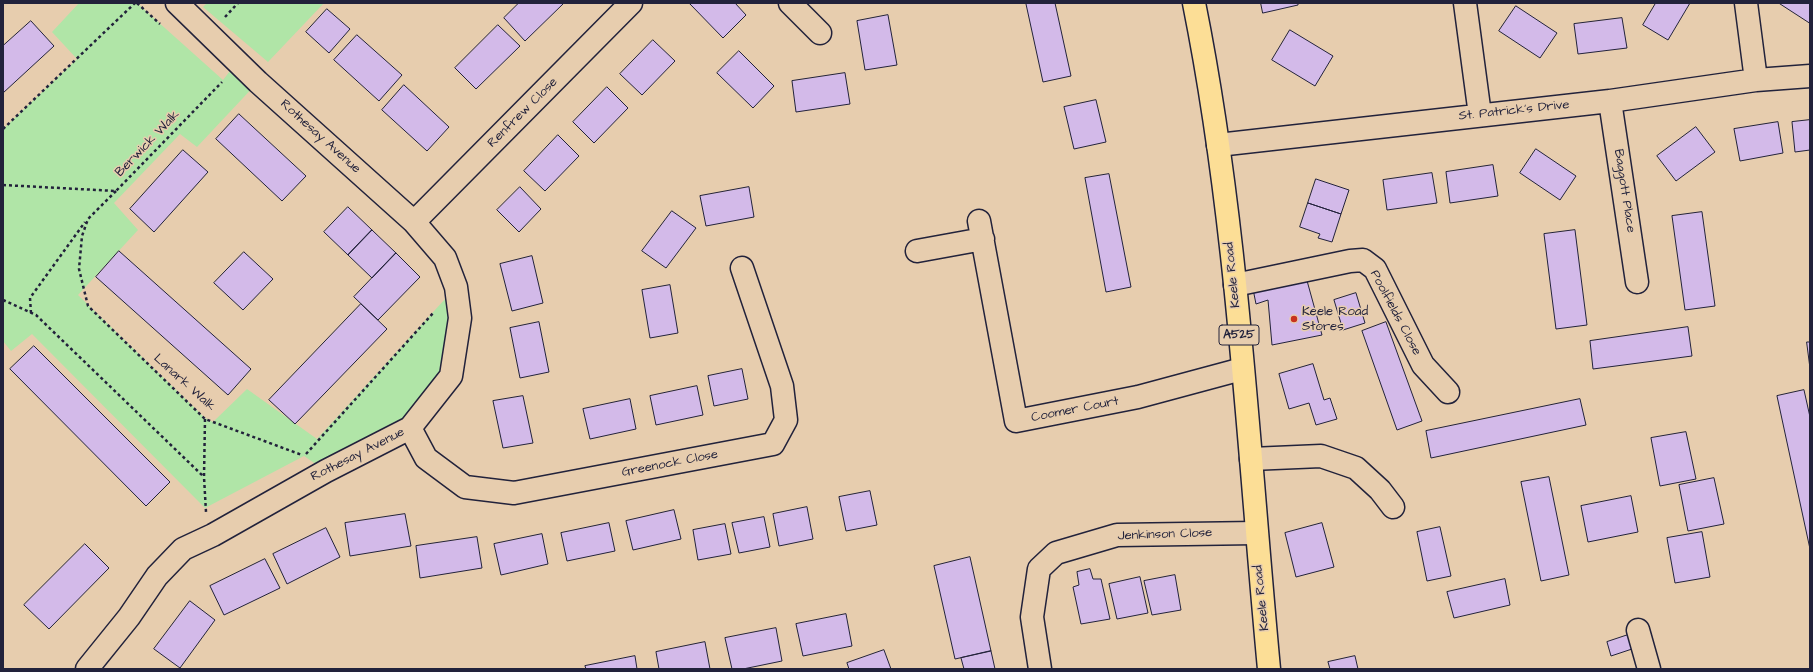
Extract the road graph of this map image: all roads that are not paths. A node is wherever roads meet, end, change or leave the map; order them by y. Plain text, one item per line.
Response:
1 (177, 3) edge
2 (631, 3) edge
3 (790, 3) edge
4 (1194, 3) edge
5 (1465, 3) edge
6 (1746, 3) edge
7 (820, 33) dead end
8 (1810, 76) edge
9 (1756, 80) junction
10 (1610, 101) junction
11 (1480, 115) junction
12 (1218, 145) junction
13 (414, 222) junction
14 (917, 251) dead end
15 (742, 268) dead end
16 (1637, 282) dead end
17 (1235, 285) junction
18 (1242, 369) junction
19 (1448, 392) dead end
20 (410, 428) junction
21 (1251, 459) junction
22 (1393, 507) dead end
23 (1256, 533) junction
24 (1638, 630) dead end
25 (87, 669) edge
26 (1040, 669) edge
27 (1269, 669) edge
28 (1649, 669) edge

1 - 13 street, Rothesay Avenue
2 - 13 street, Renfrew Close
3 - 7 street
4 - 12 main road, Keele Road / A525
5 - 11 street
6 - 9 street
8 - 9 street, St. Patrick's Drive
9 - 10 street, St. Patrick's Drive
10 - 11 street, St. Patrick's Drive
10 - 16 street, Baggott Place
11 - 12 street, St. Patrick's Drive
12 - 17 main road, Keele Road / A525
13 - 20 street, Rothesay Avenue
14 - 18 street, Coomer Court
15 - 20 street, Greenock Close
17 - 18 main road, Keele Road / A525
17 - 19 street, Poolfields Close
18 - 21 main road, Keele Road / A525
20 - 25 street, Rothesay Avenue
21 - 22 street
21 - 23 main road, Keele Road / A525
23 - 26 street, Jenkinson Close
23 - 27 main road, Keele Road / A525
24 - 28 street

